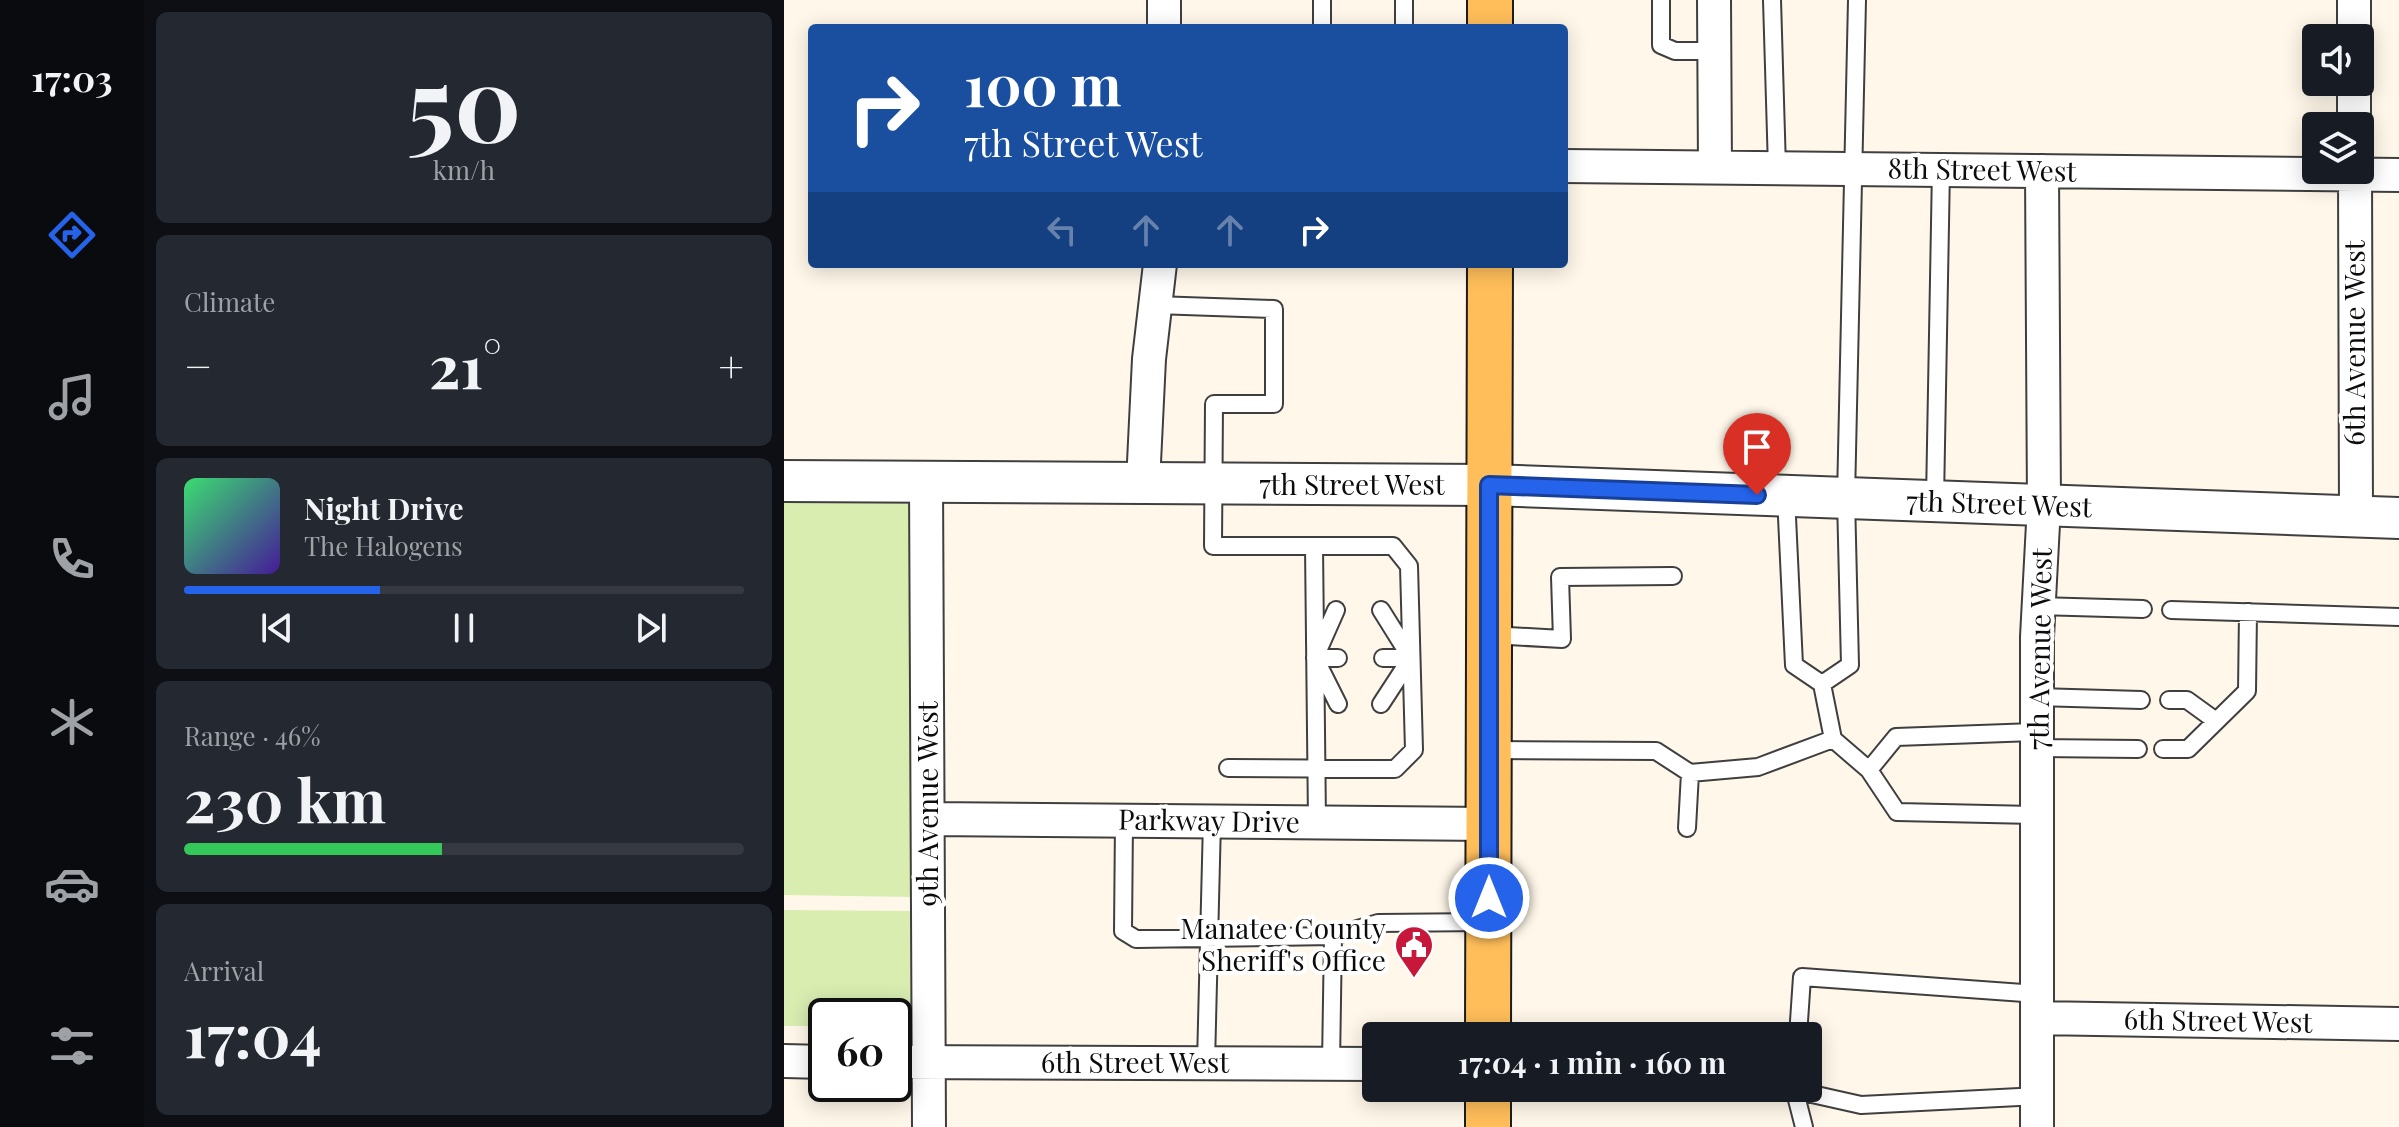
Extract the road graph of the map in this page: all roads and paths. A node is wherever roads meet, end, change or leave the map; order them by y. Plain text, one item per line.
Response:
1 (1164, 0) edge
2 (1322, 0) edge
3 (1404, 0) edge
4 (1490, 0) edge
5 (1661, 0) edge
6 (1714, 0) edge
7 (1772, 0) edge
8 (1857, 0) edge
9 (2354, 0) edge
10 (1164, 24) edge
11 (1322, 24) edge
12 (1404, 24) edge
13 (1490, 24) edge
14 (2354, 24) edge
15 (1714, 51) junction
16 (1568, 166) edge
17 (1715, 167) junction
18 (1777, 168) junction
19 (1851, 168) junction
20 (1941, 169) junction
21 (2042, 171) junction
22 (2302, 172) edge
23 (2374, 173) edge
24 (2399, 175) edge
25 (2355, 184) edge
26 (1160, 268) edge
27 (1490, 268) edge
28 (1155, 305) junction
29 (784, 481) edge
30 (926, 481) junction
31 (1143, 483) junction
32 (1212, 484) junction
33 (1489, 485) junction
34 (1786, 496) junction
35 (1846, 498) junction
36 (1935, 502) junction
37 (2044, 505) junction
38 (2356, 516) junction
39 (2399, 518) edge
40 (1314, 546) junction
41 (1673, 576) dead end
42 (2038, 606) junction
43 (2143, 609) dead end
44 (1336, 610) dead end
45 (1381, 610) dead end
46 (2171, 610) dead end
47 (2248, 612) junction
48 (2399, 617) edge
49 (1489, 635) junction
50 (1315, 658) junction
51 (1338, 658) dead end
52 (1383, 658) dead end
53 (1411, 658) junction
54 (1822, 684) junction
55 (2037, 697) junction
56 (2141, 700) dead end
57 (2169, 700) dead end
58 (1338, 704) dead end
59 (1381, 704) dead end
60 (2216, 721) junction
61 (1833, 739) junction
62 (2037, 740) junction
63 (2138, 749) dead end
64 (2163, 749) dead end
65 (1489, 750) junction
66 (1228, 768) dead end
67 (1316, 769) junction
68 (1869, 770) junction
69 (1690, 773) junction
70 (2037, 815) junction
71 (928, 819) junction
72 (1124, 821) junction
73 (1212, 821) junction
74 (1317, 822) junction
75 (1489, 824) junction
76 (1687, 828) dead end
77 (1489, 922) junction
78 (1333, 936) junction
79 (1209, 937) junction
80 (2038, 1006) junction
81 (1488, 1022) edge
82 (1799, 1022) edge
83 (2399, 1024) edge
84 (784, 1061) edge
85 (808, 1062) edge
86 (912, 1062) edge
87 (929, 1062) junction
88 (1206, 1063) junction
89 (1331, 1064) junction
90 (1362, 1064) edge
91 (1822, 1096) edge
92 (1488, 1102) edge
93 (1797, 1102) edge
94 (2037, 1111) edge
95 (929, 1127) edge
96 (1488, 1127) edge
97 (1804, 1127) edge

1 - 10 street
2 - 11 lane
3 - 12 lane
4 - 13 main road
5 - 15 lane
6 - 15 street
7 - 18 lane
8 - 19 lane
9 - 14 street
15 - 17 street
16 - 17 street, 8th Street West
17 - 18 street, 8th Street West
18 - 19 street, 8th Street West
19 - 20 street, 8th Street West
19 - 35 lane
20 - 21 street, 8th Street West
20 - 36 lane
21 - 22 street, 8th Street West
21 - 37 street, 7th Avenue West
23 - 24 street, 8th Street West
25 - 38 street, 6th Avenue West
26 - 28 street
27 - 33 main road
28 - 31 street
28 - 32 lane
29 - 30 street, 7th Street West
30 - 31 street, 7th Street West
30 - 71 street, 9th Avenue West
31 - 32 street, 7th Street West
32 - 33 street, 7th Street West
32 - 40 lane
33 - 34 street, 7th Street West
33 - 49 main road
34 - 35 street, 7th Street West
34 - 54 lane
35 - 36 street, 7th Street West
35 - 54 lane
36 - 37 street, 7th Street West
37 - 38 street, 7th Street West
37 - 42 street, 7th Avenue West
38 - 39 street, 7th Street West
40 - 50 lane
40 - 53 lane
41 - 49 lane
42 - 43 lane
42 - 55 street, 7th Avenue West
44 - 50 lane
45 - 53 lane
46 - 47 lane
47 - 48 lane
47 - 60 lane
49 - 65 main road
50 - 51 lane
50 - 58 lane
50 - 67 lane
52 - 53 lane
53 - 59 lane
53 - 67 lane
54 - 61 lane
55 - 56 lane
55 - 62 street, 7th Avenue West
57 - 60 lane
60 - 64 lane
61 - 68 lane
61 - 69 lane
62 - 63 lane
62 - 68 lane
62 - 70 street, 7th Avenue West
65 - 69 lane
65 - 75 main road
66 - 67 lane
67 - 74 lane
68 - 70 lane
69 - 76 lane
70 - 80 street, 7th Avenue West
71 - 72 street, Parkway Drive
71 - 87 street, 9th Avenue West
72 - 73 street, Parkway Drive
72 - 79 lane
73 - 74 street, Parkway Drive
73 - 79 lane
74 - 75 street, Parkway Drive
75 - 77 main road
77 - 78 lane
77 - 81 main road
78 - 79 lane
78 - 89 lane
79 - 88 lane
80 - 82 lane
80 - 83 street, 6th Street West
80 - 94 street, 7th Avenue West
84 - 85 street
86 - 87 street, 6th Street West
87 - 88 street, 6th Street West
87 - 95 street, 9th Avenue West
88 - 89 street, 6th Street West
89 - 90 street, 6th Street West
91 - 94 lane
92 - 96 main road
93 - 97 lane

